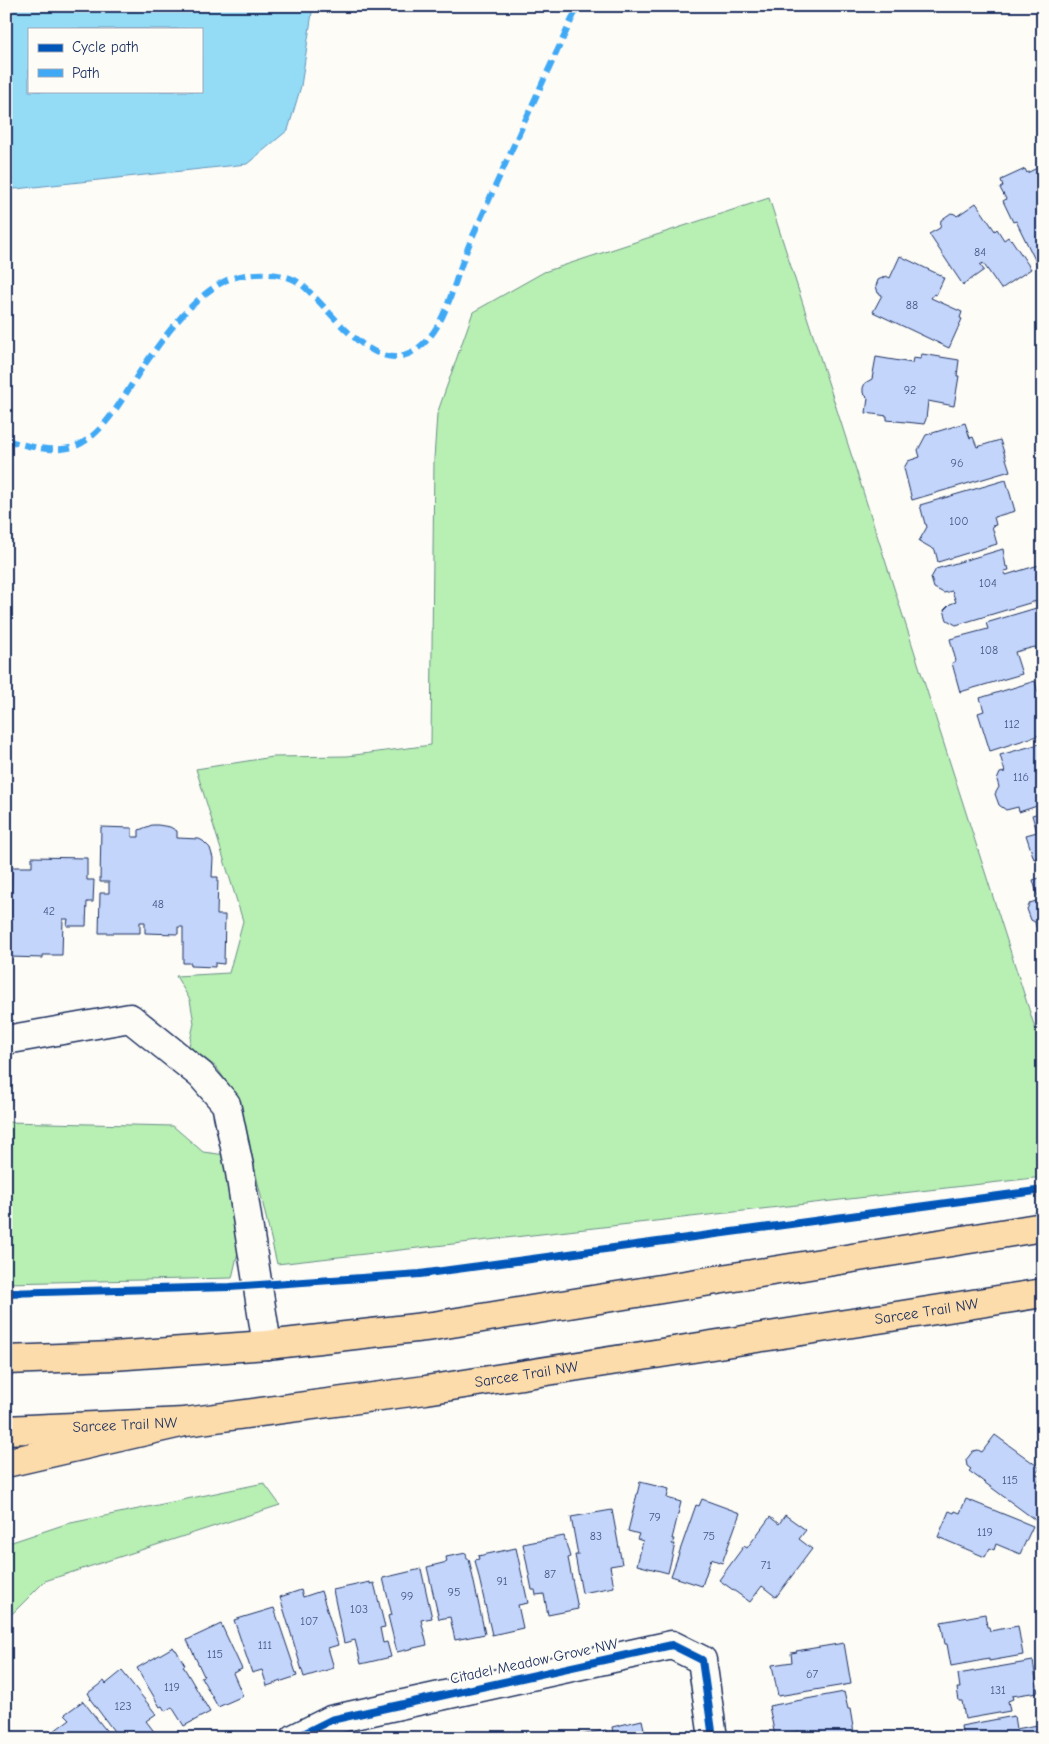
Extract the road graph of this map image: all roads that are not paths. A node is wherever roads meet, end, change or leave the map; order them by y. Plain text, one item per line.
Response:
1 (6, 1040) edge
2 (1043, 1227) edge
3 (1043, 1293) edge
4 (267, 1345) junction
5 (6, 1360) edge
6 (185, 1422) junction
7 (6, 1430) edge
8 (6, 1463) edge
9 (295, 1738) edge
10 (712, 1738) edge

1 - 4 street
2 - 4 main road
3 - 6 main road, Sarcee Trail NW
4 - 5 main road
6 - 7 main road, Sarcee Trail NW
6 - 8 main road
9 - 10 street, Citadel Meadow Grove NW

